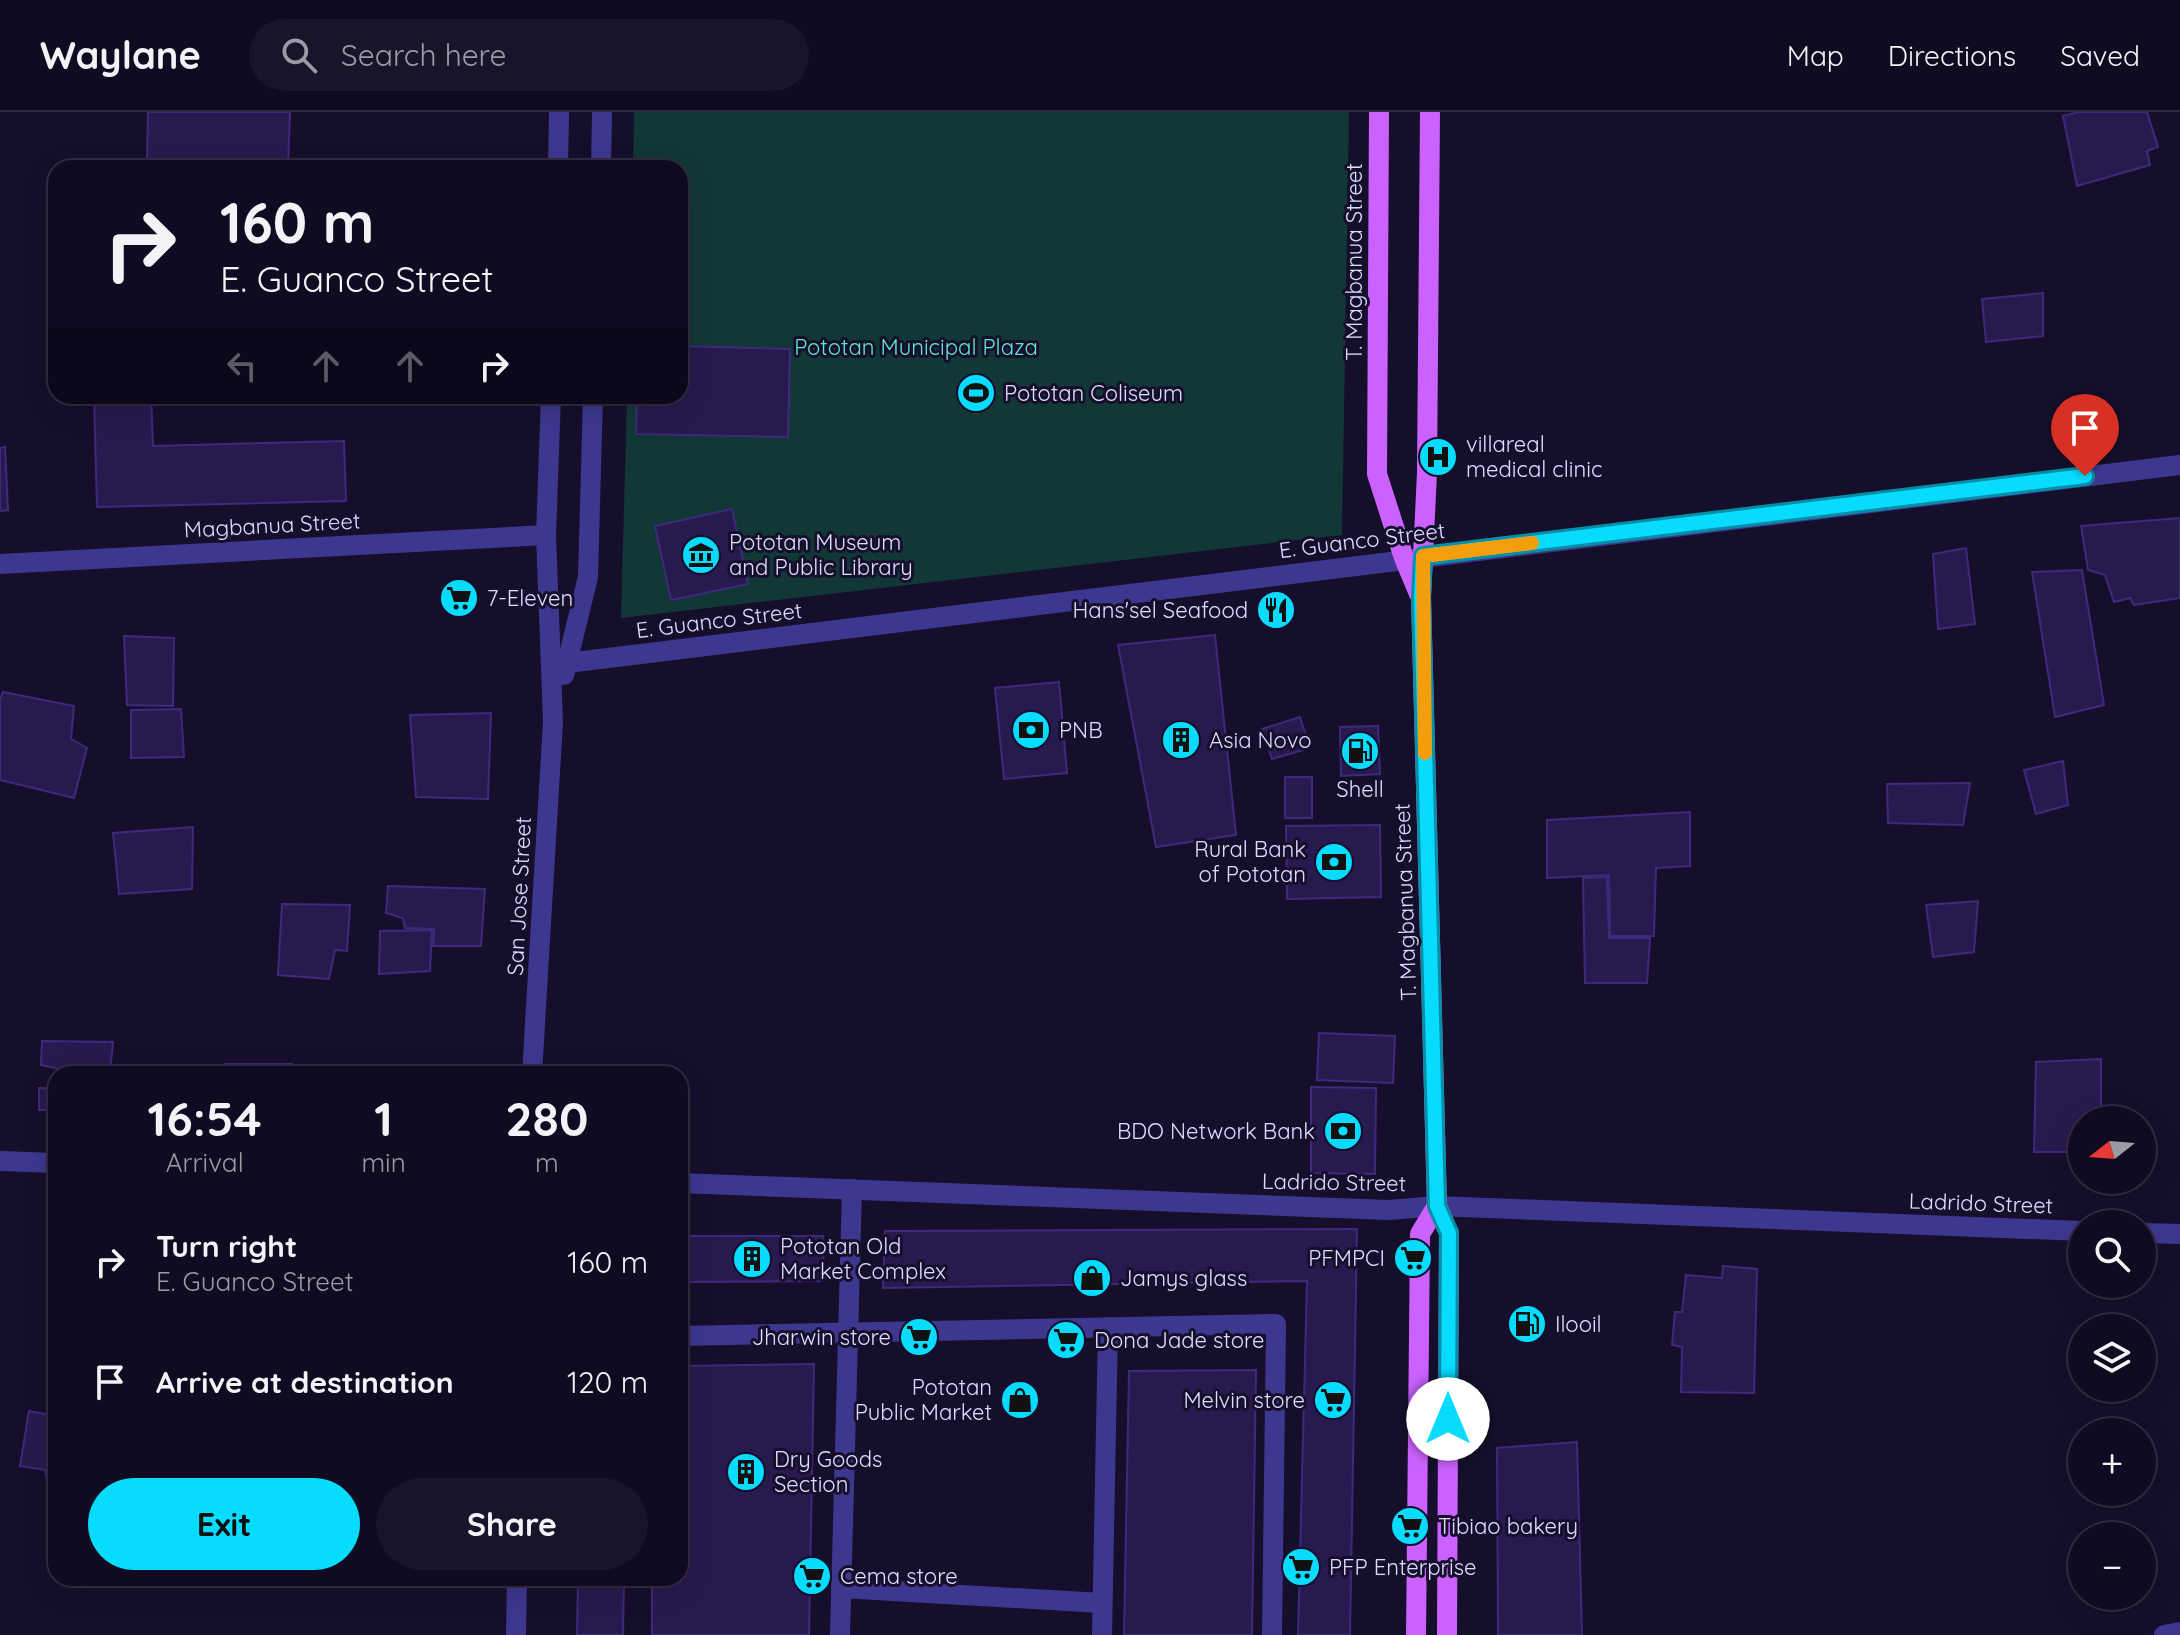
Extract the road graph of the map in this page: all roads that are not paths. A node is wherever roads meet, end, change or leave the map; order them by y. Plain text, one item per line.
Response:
1 (559, 112) edge
2 (602, 112) edge
3 (1379, 112) edge
4 (1430, 112) edge
5 (558, 160) edge
6 (601, 160) edge
7 (551, 404) edge
8 (593, 404) edge
9 (2180, 465) edge
10 (546, 535) junction
11 (1413, 557) junction
12 (0, 564) edge
13 (558, 664) junction
14 (532, 1066) edge
15 (0, 1161) edge
16 (48, 1163) edge
17 (688, 1183) edge
18 (852, 1189) junction
19 (1437, 1206) junction
20 (2068, 1230) edge
21 (2156, 1233) edge
22 (2180, 1234) edge
23 (1108, 1327) junction
24 (849, 1332) junction
25 (688, 1336) edge
26 (517, 1586) edge
27 (841, 1588) junction
28 (1102, 1603) junction
29 (2180, 1632) edge
30 (516, 1635) edge
31 (840, 1635) edge
32 (1102, 1635) edge
33 (1272, 1635) edge
34 (1416, 1635) edge
35 (1447, 1635) edge
36 (2164, 1635) edge

1 - 5 street
2 - 6 street
3 - 11 main road, T. Magbanua Street
4 - 11 main road, T. Magbanua Street
7 - 10 street, San Jose Street
8 - 13 street, San Jose Street
9 - 11 street, E. Guanco Street
10 - 12 street, Magbanua Street
10 - 13 street, San Jose Street
11 - 13 street, E. Guanco Street
11 - 19 main road, T. Magbanua Street
13 - 14 street, San Jose Street
15 - 16 street
17 - 18 street, Ladrido Street
18 - 19 street, Ladrido Street
18 - 24 street
19 - 20 street, Ladrido Street
19 - 34 main road, T. Magbanua Street
19 - 35 main road, T. Magbanua Street
21 - 22 street
23 - 24 street
23 - 28 street
23 - 33 street
24 - 25 street
24 - 27 street
26 - 30 street
27 - 28 street
27 - 31 street
28 - 32 street
29 - 36 street

